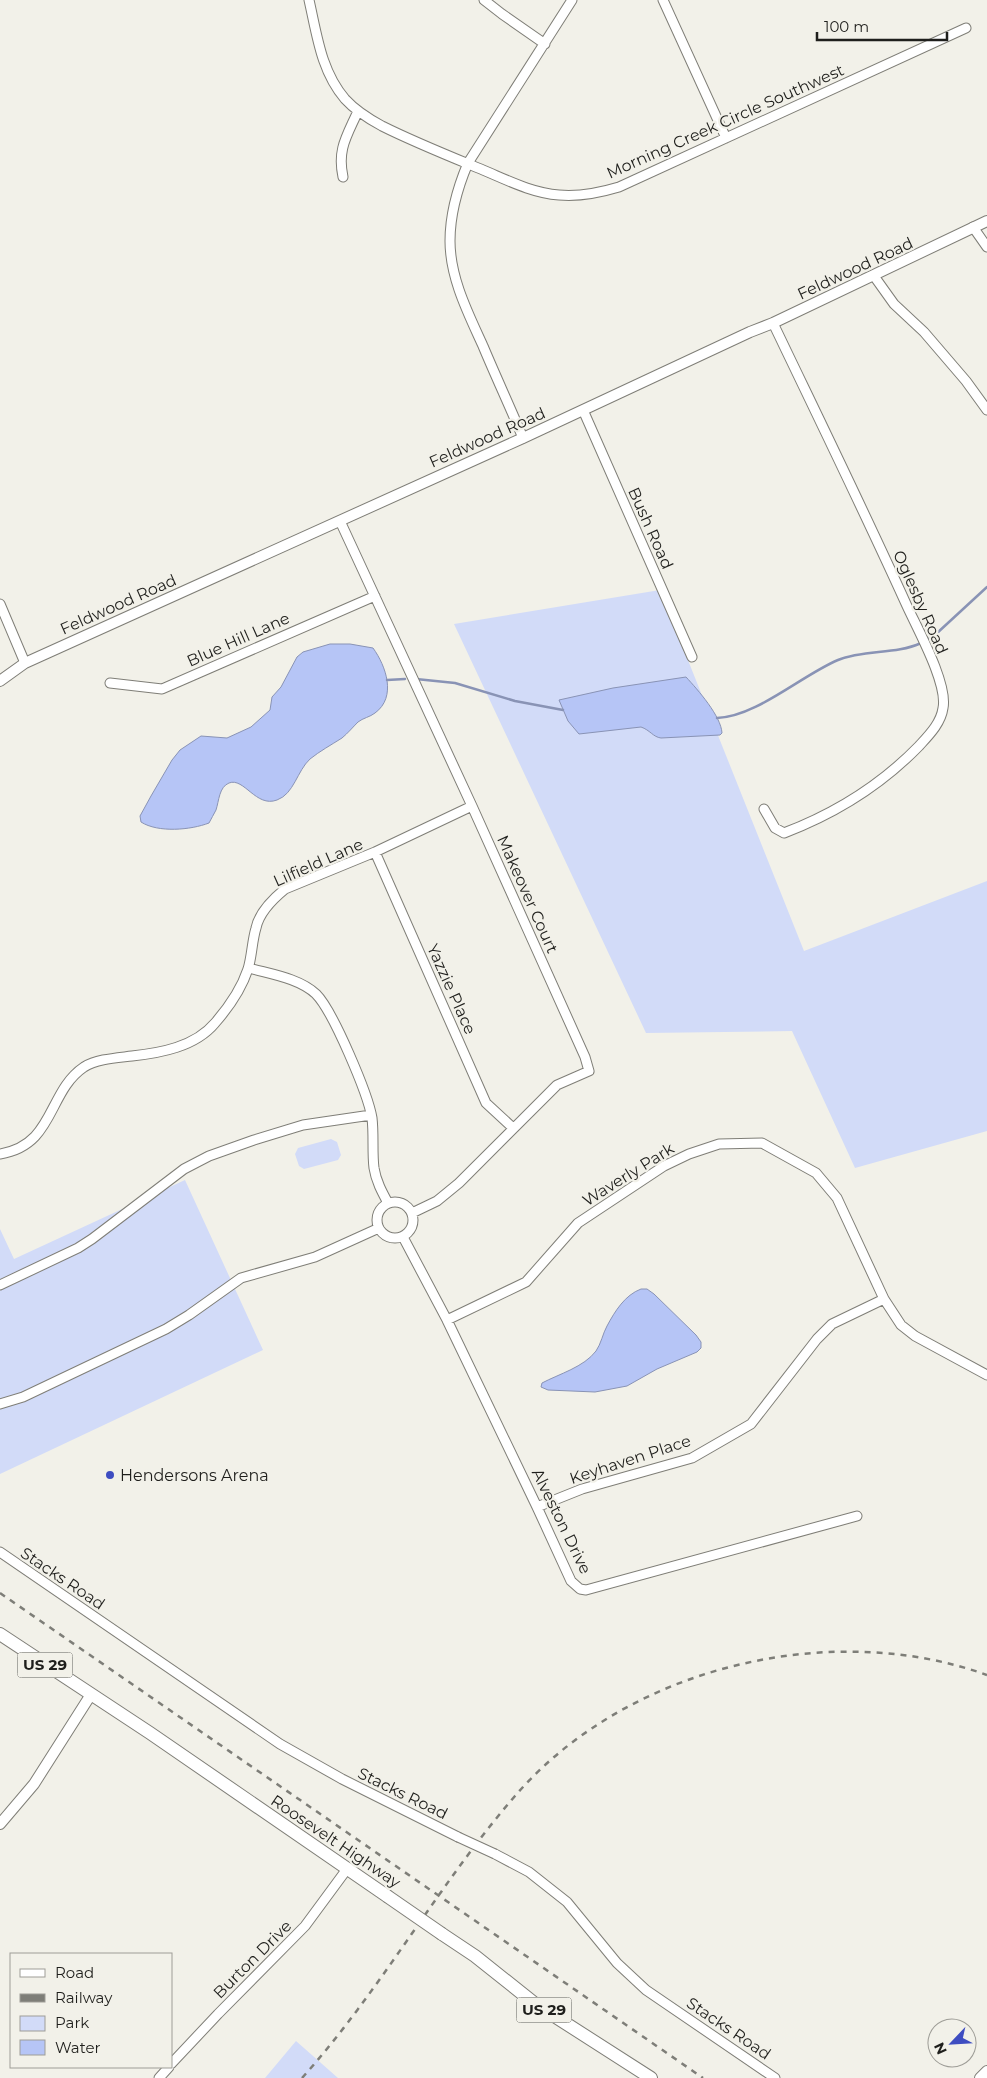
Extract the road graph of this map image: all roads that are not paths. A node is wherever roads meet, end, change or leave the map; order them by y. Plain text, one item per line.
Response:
1 (309, 0) edge
2 (484, 0) edge
3 (572, 0) edge
4 (663, 0) edge
5 (966, 28) dead end
6 (545, 44) junction
7 (358, 111) junction
8 (726, 138) junction
9 (468, 163) junction
10 (343, 177) dead end
11 (987, 221) edge
12 (973, 227) junction
13 (987, 247) edge
14 (874, 276) junction
15 (773, 323) junction
16 (583, 410) junction
17 (987, 410) edge
18 (523, 438) junction
19 (340, 521) junction
20 (374, 596) junction
21 (0, 604) edge
22 (692, 657) dead end
23 (25, 663) junction
24 (0, 681) edge
25 (110, 683) dead end
26 (472, 806) junction
27 (764, 809) dead end
28 (375, 852) junction
29 (248, 968) junction
30 (371, 1115) junction
31 (513, 1128) junction
32 (0, 1154) edge
33 (388, 1203) junction
34 (412, 1213) junction
35 (379, 1228) junction
36 (403, 1237) junction
37 (0, 1285) edge
38 (884, 1300) junction
39 (447, 1320) junction
40 (987, 1375) edge
41 (0, 1404) edge
42 (538, 1507) junction
43 (858, 1516) dead end
44 (0, 1552) edge
45 (0, 1634) edge
46 (90, 1696) junction
47 (0, 1824) edge
48 (346, 1869) junction
49 (172, 2064) edge
50 (168, 2068) edge
51 (987, 2071) edge
52 (159, 2078) edge
53 (651, 2078) edge
54 (775, 2078) edge
55 (980, 2078) edge

1 - 7 street, Morning Creek Circle Southwest
2 - 6 street
3 - 6 street
4 - 8 street
5 - 8 street, Morning Creek Circle Southwest
6 - 9 street
7 - 9 street, Morning Creek Circle Southwest
7 - 10 street
8 - 9 street, Morning Creek Circle Southwest
9 - 18 street
11 - 12 street, Feldwood Road
12 - 13 street
12 - 14 street, Feldwood Road
14 - 15 street, Feldwood Road
14 - 17 street
15 - 16 street, Feldwood Road
15 - 27 street, Oglesby Road
16 - 18 street, Feldwood Road
16 - 22 street, Bush Road
18 - 19 street, Feldwood Road
19 - 20 street, Makeover Court
19 - 23 street, Feldwood Road
20 - 25 street, Blue Hill Lane
20 - 26 street, Makeover Court
21 - 23 street
23 - 24 street, Feldwood Road
26 - 28 street, Lilfield Lane
26 - 31 street, Makeover Court
28 - 29 street, Lilfield Lane
28 - 31 street, Yazzie Place
29 - 30 street
29 - 32 street, Lilfield Lane
30 - 33 street
30 - 37 street
31 - 34 street, Makeover Court
33 - 34 street
33 - 35 street
34 - 36 street
35 - 36 street
35 - 41 street
36 - 39 street, Alveston Drive
38 - 39 street, Waverly Park
38 - 40 street, Waverly Park
38 - 42 street, Keyhaven Place
39 - 42 street, Alveston Drive
42 - 43 street, Alveston Drive
44 - 54 street, Stacks Road, bridge
45 - 46 main road, Roosevelt Highway / US 29
46 - 47 street
46 - 48 main road, Roosevelt Highway / US 29
48 - 49 street, Burton Drive
48 - 53 main road, Roosevelt Highway / US 29, bridge
50 - 52 street, Burton Drive
51 - 55 street

